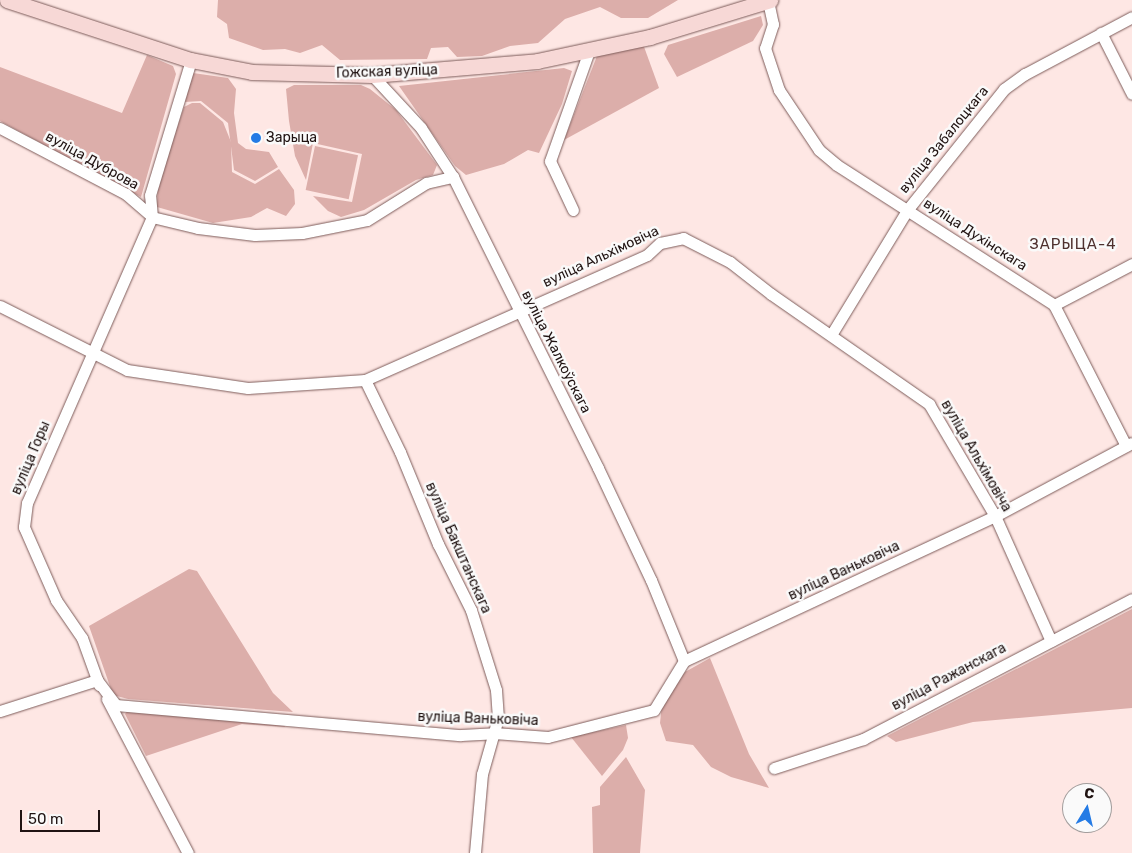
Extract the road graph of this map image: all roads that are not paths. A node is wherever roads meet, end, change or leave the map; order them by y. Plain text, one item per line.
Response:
1 (7, 0) edge
2 (769, 0) edge
3 (1132, 17) edge
4 (1101, 33) junction
5 (589, 51) junction
6 (192, 60) junction
7 (372, 75) junction
8 (1132, 94) edge
9 (0, 128) edge
10 (454, 177) junction
11 (908, 209) junction
12 (573, 210) dead end
13 (152, 217) junction
14 (1132, 264) edge
15 (1054, 305) junction
16 (0, 306) edge
17 (518, 312) junction
18 (831, 335) junction
19 (92, 355) junction
20 (365, 380) junction
21 (1129, 445) edge
22 (995, 516) junction
23 (1132, 599) edge
24 (1050, 641) junction
25 (684, 660) junction
26 (97, 680) junction
27 (0, 712) edge
28 (494, 733) junction
29 (774, 768) dead end
30 (188, 853) edge
31 (475, 853) edge

1 - 6 street, Гожская вуліца
2 - 5 street, Гожская вуліца
2 - 11 street, вуліца Духінскага
3 - 4 street, вуліца Забалоцкага
4 - 8 street
4 - 11 street, вуліца Забалоцкага
5 - 7 street, Гожская вуліца
5 - 12 street
6 - 7 street, Гожская вуліца
6 - 13 street, вуліца Горы
7 - 10 street, вуліца Жалкоўскага
9 - 13 street, вуліца Дуброва
10 - 13 street, вуліца Дуброва
10 - 17 street, вуліца Жалкоўскага
11 - 15 street, вуліца Духінскага
11 - 18 street, вуліца Забалоцкага
13 - 19 street, вуліца Горы
14 - 15 street
15 - 21 street, вуліца Духінскага
16 - 19 street, вуліца Альхімовіча
17 - 18 street, вуліца Альхімовіча
17 - 20 street, вуліца Альхімовіча
17 - 25 street, вуліца Жалкоўскага
18 - 22 street, вуліца Альхімовіча
19 - 20 street, вуліца Альхімовіча
19 - 26 street, вуліца Горы
20 - 28 street, вуліца Бакштанскага
21 - 22 street, вуліца Ваньковіча
22 - 24 street, вуліца Альхімовіча
22 - 25 street, вуліца Ваньковіча
23 - 24 street, вуліца Ражанскага
24 - 29 street, вуліца Ражанскага
25 - 28 street, вуліца Ваньковіча
26 - 27 street
26 - 28 street, вуліца Ваньковіча
26 - 30 street, вуліца Горы
28 - 31 street, вуліца Бакштанскага

